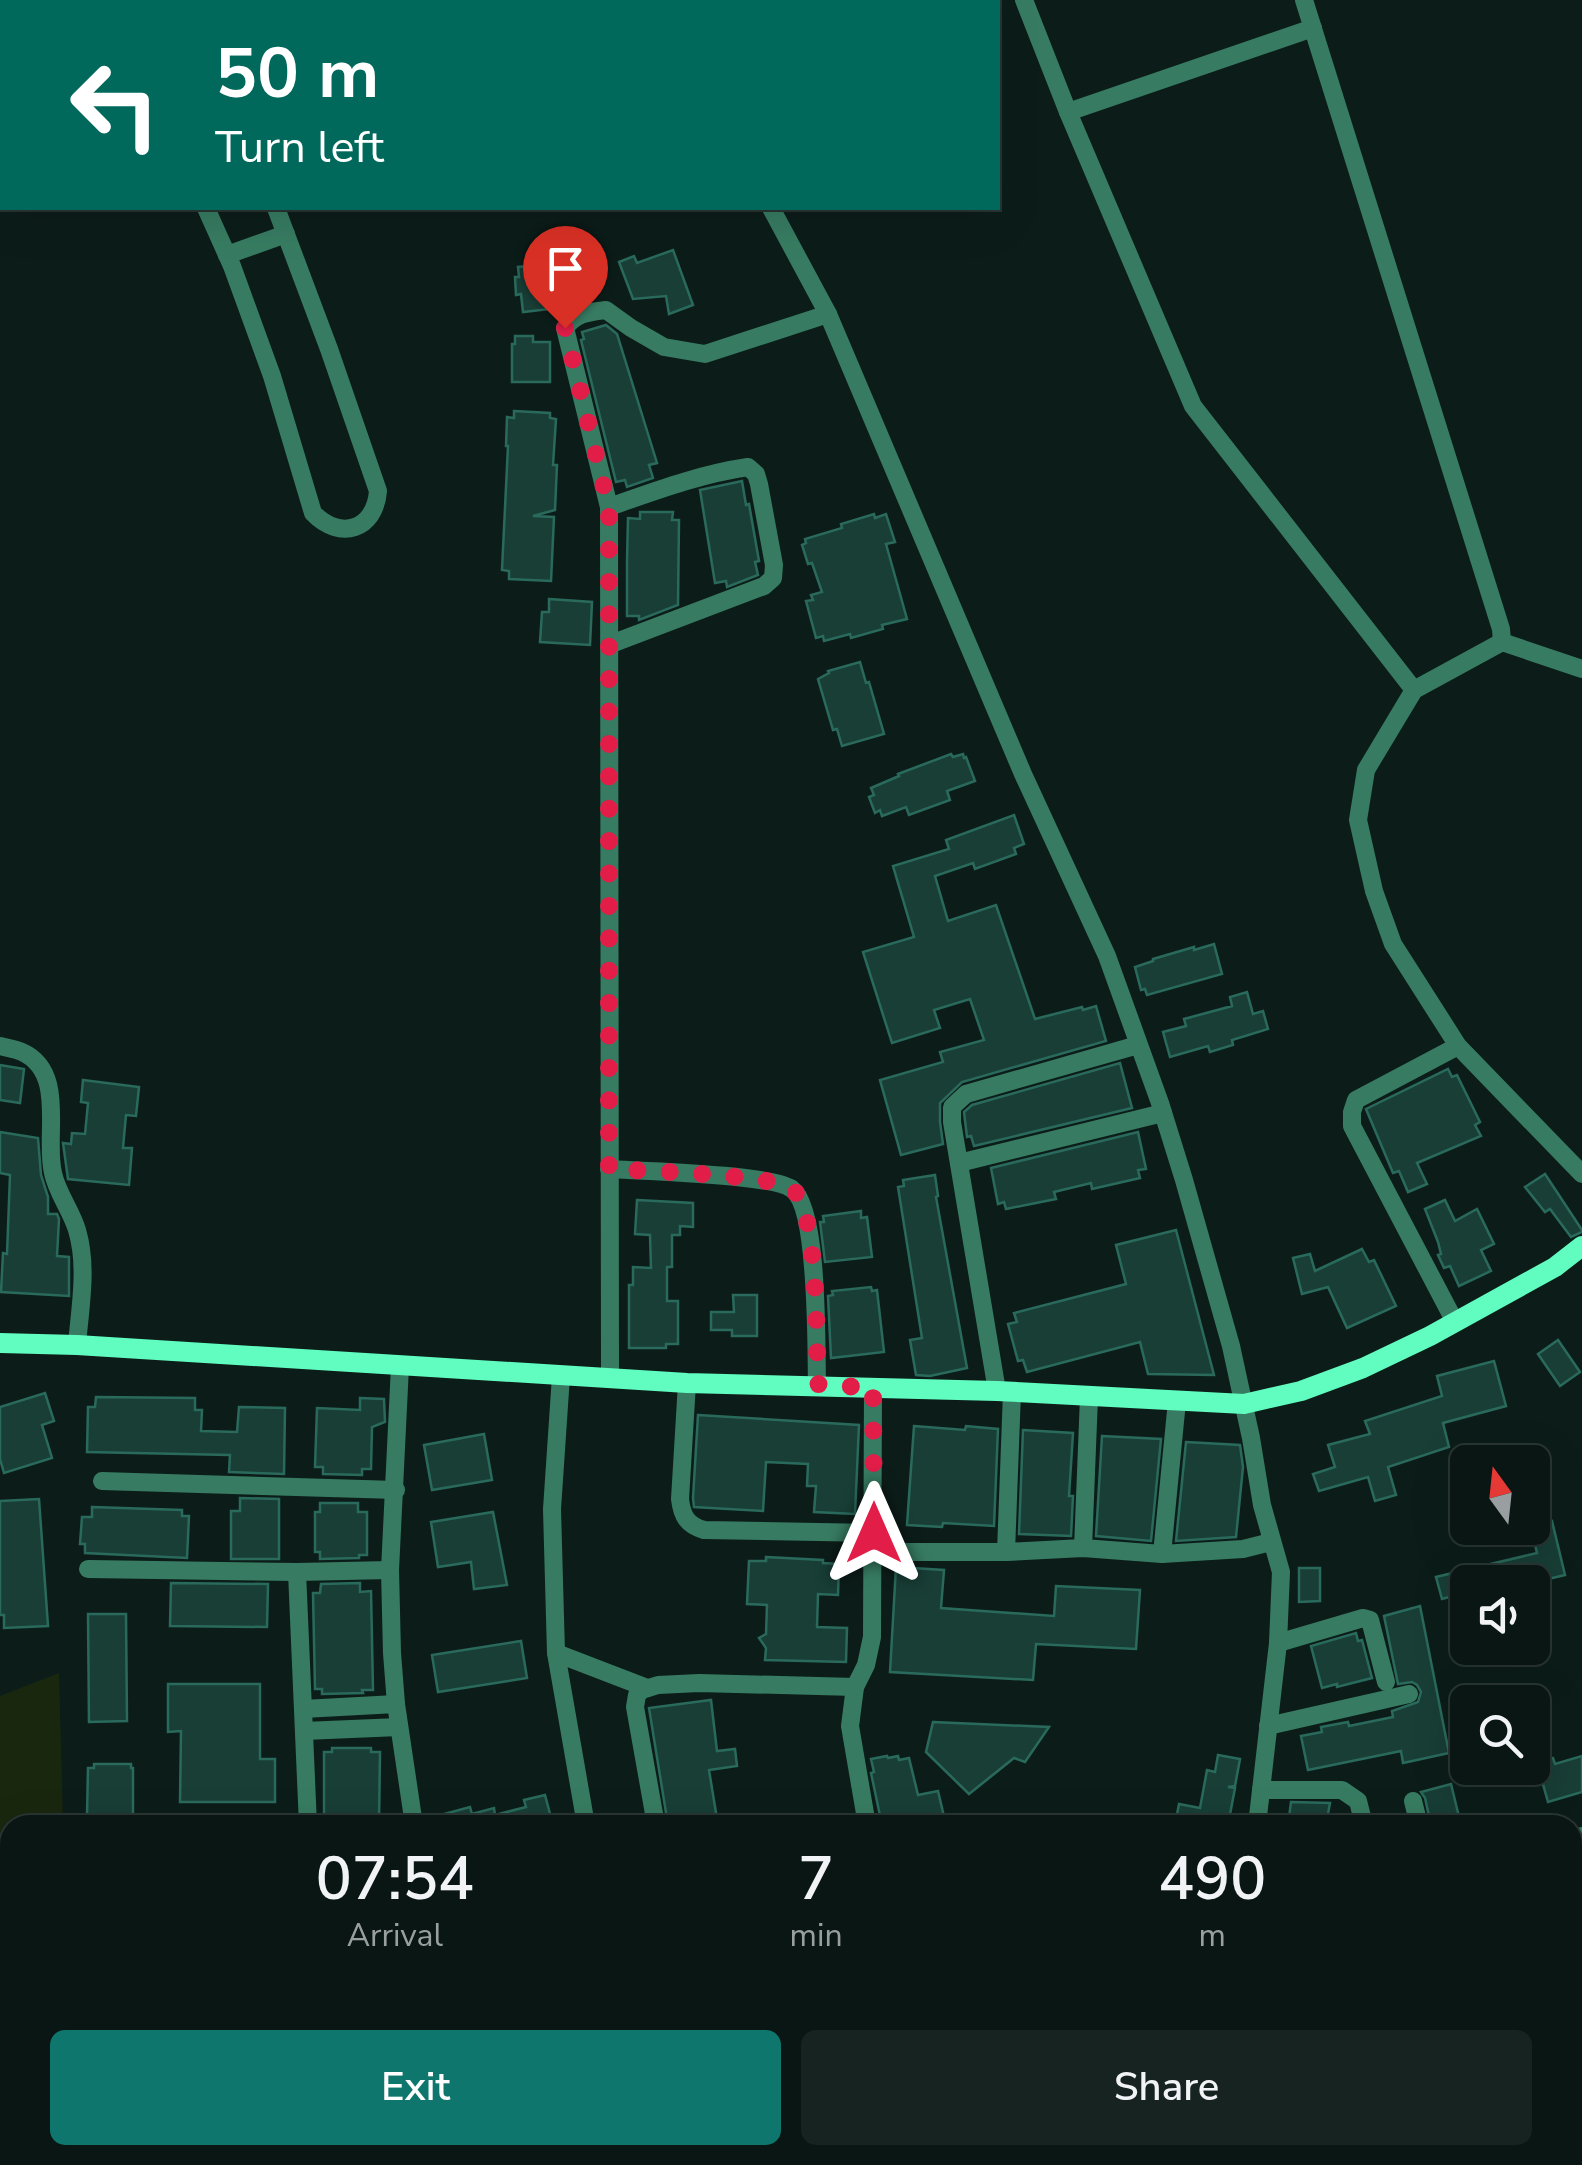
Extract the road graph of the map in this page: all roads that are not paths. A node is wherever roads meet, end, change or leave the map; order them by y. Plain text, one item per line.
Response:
1 (1024, 0) edge
2 (1304, 0) edge
3 (1313, 28) junction
4 (1068, 112) junction
5 (207, 210) edge
6 (277, 210) edge
7 (772, 210) edge
8 (286, 234) junction
9 (227, 255) junction
10 (828, 314) junction
11 (609, 508) junction
12 (1502, 642) junction
13 (610, 644) junction
14 (1582, 670) edge
15 (1414, 690) junction
16 (1138, 1045) junction
17 (0, 1046) edge
18 (1458, 1046) junction
19 (1163, 1114) junction
20 (959, 1162) junction
21 (609, 1169) junction
22 (1582, 1174) edge
23 (1582, 1246) edge
24 (1456, 1322) junction
25 (0, 1343) edge
26 (77, 1345) junction
27 (400, 1366) junction
28 (561, 1376) junction
29 (610, 1378) junction
30 (687, 1383) junction
31 (818, 1384) junction
32 (873, 1388) junction
33 (1004, 1391) junction
34 (1089, 1397) junction
35 (1177, 1401) junction
36 (1244, 1404) junction
37 (102, 1481) dead end
38 (396, 1490) junction
39 (874, 1542) junction
40 (1272, 1542) junction
41 (1082, 1548) junction
42 (1006, 1552) junction
43 (1162, 1554) junction
44 (88, 1570) dead end
45 (390, 1570) junction
46 (297, 1572) junction
47 (1278, 1644) junction
48 (556, 1653) junction
49 (1386, 1682) dead end
50 (855, 1687) junction
51 (647, 1688) junction
52 (1408, 1694) dead end
53 (396, 1704) junction
54 (303, 1709) junction
55 (399, 1726) junction
56 (1268, 1726) junction
57 (304, 1732) junction
58 (1260, 1790) junction
59 (1413, 1801) dead end
60 (308, 1815) edge
61 (412, 1815) edge
62 (584, 1815) edge
63 (654, 1815) edge
64 (865, 1815) edge
65 (1258, 1815) edge
66 (1362, 1815) edge
67 (1416, 1815) edge

1 - 4 street
2 - 3 street
3 - 4 street
3 - 12 street
4 - 15 street
5 - 9 street
6 - 8 street
7 - 10 street
8 - 9 street
8 - 9 street
10 - 11 street
10 - 16 street
11 - 13 street
11 - 13 street
12 - 14 street
12 - 15 street
13 - 21 street
15 - 18 street
16 - 19 street
16 - 20 street
17 - 26 street
18 - 22 street
18 - 24 street
19 - 20 street
19 - 36 street
20 - 33 street
21 - 29 street
21 - 31 street
23 - 24 main road
24 - 36 main road
25 - 26 main road
26 - 27 main road
27 - 28 main road
27 - 38 street
28 - 29 main road
28 - 48 street
29 - 30 main road
30 - 31 main road
30 - 39 street
31 - 32 main road
32 - 33 main road
32 - 39 street
33 - 34 main road
33 - 42 street
34 - 35 main road
34 - 41 street
35 - 36 main road
35 - 43 street
36 - 40 street
37 - 38 street
38 - 45 street
39 - 42 street
39 - 50 street
40 - 43 street
40 - 47 street
41 - 42 street
41 - 43 street
44 - 46 street
45 - 46 street
45 - 53 street
46 - 54 street
47 - 49 street
47 - 56 street
48 - 51 street
48 - 62 street
50 - 51 street
50 - 64 street
51 - 63 street
52 - 56 street
53 - 54 street
53 - 55 street
54 - 57 street
55 - 57 street
55 - 61 street
56 - 58 street
57 - 60 street
58 - 65 street
58 - 66 street
59 - 67 street

